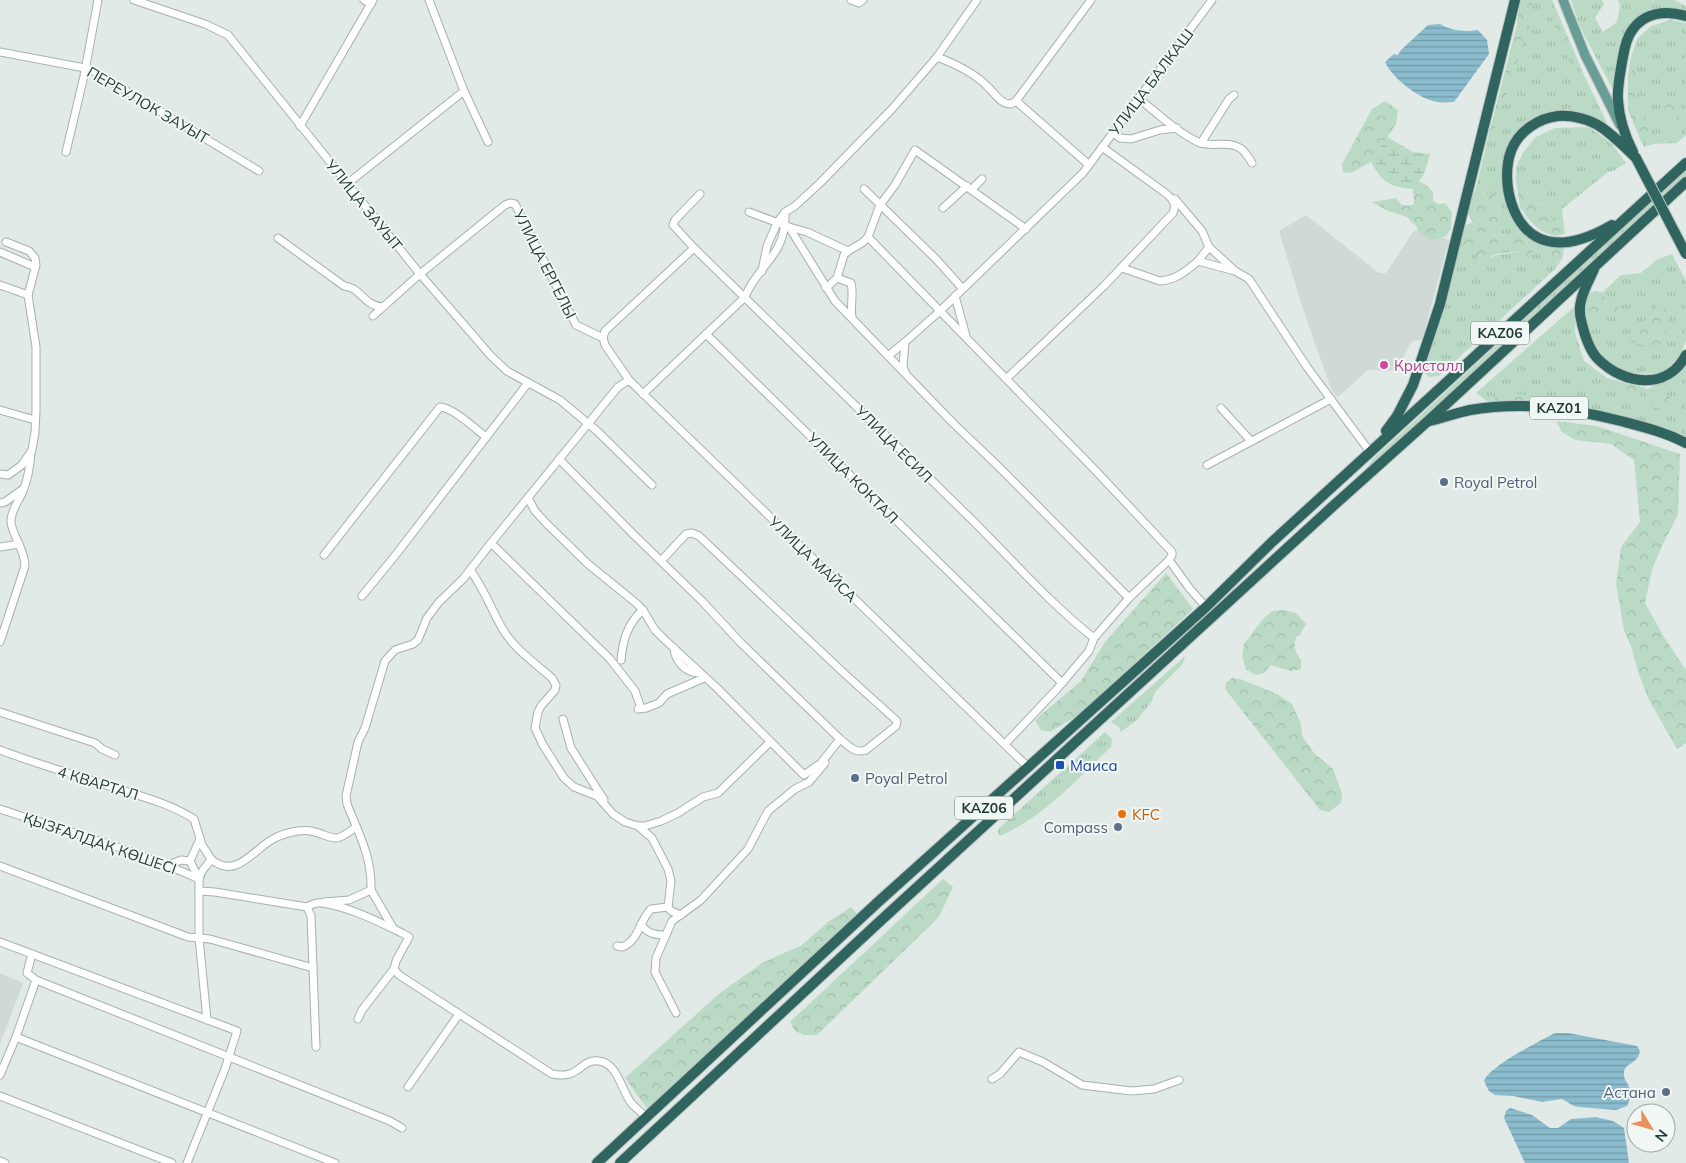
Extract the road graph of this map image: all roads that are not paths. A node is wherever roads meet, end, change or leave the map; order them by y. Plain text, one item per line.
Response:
1 (98, 0) edge
2 (134, 0) edge
3 (429, 0) edge
4 (851, 0) edge
5 (977, 0) edge
6 (1091, 0) edge
7 (1212, 0) edge
8 (1515, 0) edge
9 (1563, 0) edge
10 (370, 1) edge
11 (861, 2) edge
12 (1686, 16) edge
13 (0, 52) edge
14 (937, 57) junction
15 (85, 68) junction
16 (464, 91) junction
17 (1234, 94) dead end
18 (1138, 98) junction
19 (1016, 101) junction
20 (300, 126) junction
21 (1177, 128) junction
22 (1114, 133) junction
23 (1624, 134) junction
24 (488, 142) dead end
25 (1201, 143) junction
26 (1102, 148) junction
27 (66, 152) dead end
28 (1636, 158) junction
29 (1686, 161) edge
30 (1252, 163) dead end
31 (1088, 164) junction
32 (259, 171) dead end
33 (982, 178) dead end
34 (347, 184) junction
35 (1685, 184) edge
36 (969, 188) junction
37 (864, 189) dead end
38 (700, 194) dead end
39 (1170, 197) junction
40 (880, 205) junction
41 (1180, 207) junction
42 (943, 208) dead end
43 (749, 212) dead end
44 (785, 212) junction
45 (1173, 213) junction
46 (1630, 214) junction
47 (777, 223) junction
48 (788, 226) junction
49 (1026, 229) junction
50 (868, 237) junction
51 (278, 238) dead end
52 (6, 242) dead end
53 (1209, 247) junction
54 (694, 248) junction
55 (848, 251) junction
56 (0, 252) edge
57 (1686, 254) edge
58 (1198, 261) junction
59 (1597, 264) junction
60 (35, 267) junction
61 (1122, 268) junction
62 (1235, 270) junction
63 (762, 271) junction
64 (420, 274) junction
65 (837, 278) junction
66 (0, 285) edge
67 (826, 288) junction
68 (962, 288) junction
69 (28, 295) junction
70 (955, 296) junction
71 (745, 297) junction
72 (383, 307) junction
73 (940, 311) junction
74 (373, 316) dead end
75 (852, 318) junction
76 (706, 334) junction
77 (967, 339) junction
78 (604, 342) junction
79 (905, 342) junction
80 (1686, 354) edge
81 (888, 356) junction
82 (906, 374) junction
83 (1006, 379) junction
84 (629, 380) junction
85 (528, 382) junction
86 (643, 394) junction
87 (1331, 399) junction
88 (1221, 408) dead end
89 (0, 410) edge
90 (36, 420) junction
91 (1428, 421) junction
92 (588, 424) junction
93 (486, 437) junction
94 (1251, 441) junction
95 (1686, 443) edge
96 (32, 450) junction
97 (1370, 452) junction
98 (559, 459) junction
99 (1207, 465) dead end
100 (0, 474) edge
101 (652, 484) dead end
102 (24, 488) junction
103 (528, 498) junction
104 (1316, 501) junction
105 (0, 503) edge
106 (1325, 514) junction
107 (492, 543) junction
108 (19, 544) junction
109 (0, 547) edge
110 (324, 555) dead end
111 (1169, 560) junction
112 (661, 561) junction
113 (470, 570) junction
114 (362, 596) dead end
115 (1129, 598) junction
116 (1206, 607) junction
117 (643, 610) junction
118 (1094, 638) junction
119 (0, 642) edge
120 (621, 660) dead end
121 (702, 676) junction
122 (1062, 683) junction
123 (0, 712) edge
124 (563, 719) dead end
125 (840, 739) junction
126 (770, 742) junction
127 (1005, 744) junction
128 (0, 750) edge
129 (831, 750) junction
130 (115, 755) dead end
131 (1028, 767) junction
132 (606, 804) junction
133 (0, 809) edge
134 (638, 826) junction
135 (356, 827) junction
136 (200, 839) junction
137 (211, 859) junction
138 (190, 861) junction
139 (0, 866) edge
140 (167, 866) junction
141 (199, 879) junction
142 (370, 890) junction
143 (199, 891) junction
144 (321, 903) junction
145 (307, 907) junction
146 (668, 907) junction
147 (681, 915) junction
148 (641, 924) junction
149 (393, 928) junction
150 (666, 935) junction
151 (200, 938) junction
152 (0, 942) edge
153 (617, 946) dead end
154 (32, 954) junction
155 (313, 968) junction
156 (394, 969) junction
157 (36, 980) junction
158 (676, 1013) dead end
159 (459, 1014) junction
160 (358, 1019) dead end
161 (207, 1020) junction
162 (16, 1037) junction
163 (316, 1047) dead end
164 (229, 1056) junction
165 (0, 1075) edge
166 (992, 1079) dead end
167 (1179, 1080) dead end
168 (408, 1087) dead end
169 (0, 1096) edge
170 (207, 1113) junction
171 (647, 1118) junction
172 (402, 1128) dead end
173 (0, 1161) edge
174 (5, 1163) edge
175 (172, 1163) edge
176 (187, 1163) edge
177 (335, 1163) edge
178 (597, 1163) edge
179 (620, 1163) edge

1 - 15 street
2 - 20 street, УЛИЦА ЗАУЫТ
3 - 16 street
4 - 11 street
5 - 14 street
6 - 19 street
7 - 18 street, УЛИЦА БАЛКАШ
8 - 97 highway
9 - 23 main road
10 - 20 street
12 - 23 highway
13 - 15 street, ПЕРЕУЛОК ЗАУЫТ
14 - 19 street
14 - 44 street
15 - 27 street
15 - 32 street, ПЕРЕУЛОК ЗАУЫТ
16 - 24 street
16 - 34 street
17 - 25 street
18 - 21 street
18 - 22 street, УЛИЦА БАЛКАШ
19 - 31 street
20 - 34 street, УЛИЦА ЗАУЫТ
21 - 22 street
21 - 25 street
22 - 26 street, УЛИЦА БАЛКАШ
23 - 28 highway
25 - 30 street
26 - 31 street, УЛИЦА БАЛКАШ
26 - 39 street
28 - 46 highway
28 - 57 highway, bridge
29 - 46 highway, KАZ06
31 - 49 street, УЛИЦА БАЛКАШ
33 - 36 street
34 - 64 street, УЛИЦА ЗАУЫТ
35 - 59 highway, KАZ06
36 - 40 street
36 - 42 street
36 - 49 street
37 - 40 street
38 - 54 street, УЛИЦА ЕСИЛ
39 - 41 street
39 - 45 street
40 - 50 street
40 - 68 street
41 - 45 street
41 - 53 street
43 - 47 street
44 - 47 street
44 - 48 street
45 - 61 street
46 - 97 highway, KАZ06
47 - 48 street
47 - 63 street
48 - 55 street
48 - 63 street
48 - 67 street
49 - 68 street, УЛИЦА БАЛКАШ
50 - 55 street
50 - 73 street
51 - 72 street
52 - 60 street
53 - 58 street
53 - 62 street
54 - 71 street, УЛИЦА ЕСИЛ
54 - 78 street
55 - 65 street
56 - 60 street
58 - 61 street
58 - 62 street
59 - 80 highway
59 - 91 highway, KАZ06
60 - 69 street
61 - 83 street
62 - 87 street
63 - 71 street
64 - 72 street
64 - 78 street, УЛИЦА ЕРГЕЛЫ
64 - 85 street, УЛИЦА ЗАУЫТ
65 - 67 street
65 - 75 street
66 - 69 street
67 - 75 street
68 - 70 street, УЛИЦА БАЛКАШ
69 - 90 street
70 - 73 street, УЛИЦА БАЛКАШ
70 - 77 street
71 - 76 street
71 - 118 street, УЛИЦА ЕСИЛ
72 - 74 street
73 - 77 street
73 - 79 street, УЛИЦА БАЛКАШ
75 - 81 street
76 - 86 street
76 - 122 street, УЛИЦА КОКТАЛ
77 - 83 street
78 - 84 street, УЛИЦА МАЙСА
79 - 81 street, УЛИЦА БАЛКАШ
79 - 82 street
81 - 82 street
82 - 115 street
83 - 111 street
84 - 86 street, УЛИЦА МАЙСА
84 - 92 street
85 - 92 street, УЛИЦА ЗАУЫТ
85 - 93 street
86 - 127 street, УЛИЦА МАЙСА
87 - 94 street
87 - 97 street
88 - 94 street
89 - 90 street
90 - 96 street
91 - 95 highway, KАZ01
91 - 106 highway, KАZ06
92 - 98 street
92 - 101 street, УЛИЦА ЗАУЫТ
93 - 110 street
93 - 114 street
94 - 99 street
96 - 100 street
96 - 102 street
97 - 104 highway, KАZ06
98 - 103 street
98 - 112 street
102 - 105 street
102 - 108 street
103 - 107 street
103 - 117 street
104 - 106 highway
104 - 116 highway, KАZ06
106 - 179 highway, KАZ06
107 - 113 street
107 - 121 street
108 - 109 street
108 - 119 street
111 - 115 street
111 - 116 street
112 - 125 street
112 - 125 street
113 - 132 street
113 - 135 street
115 - 118 street
116 - 131 highway, KАZ06
117 - 120 street
117 - 121 street
118 - 122 street
121 - 126 street
122 - 127 street
123 - 130 street
124 - 132 street
125 - 129 street
126 - 129 street
126 - 134 street
127 - 131 street, УЛИЦА МАЙСА
128 - 136 street, 4 КВАРТАЛ
129 - 147 street
131 - 171 highway, KАZ06
132 - 134 street
133 - 140 street, ҚЫЗҒАЛДАҚ КӨШЕСІ
134 - 146 street
135 - 137 street
135 - 142 street
136 - 137 street
136 - 138 street
137 - 141 street
138 - 140 street
138 - 141 street
139 - 151 street
140 - 141 street, ҚЫЗҒАЛДАҚ КӨШЕСІ
141 - 143 street
142 - 144 street
142 - 149 street
143 - 145 street
143 - 151 street
144 - 145 street
144 - 149 street
145 - 155 street
146 - 147 street
146 - 148 street
147 - 150 street
148 - 150 street
148 - 153 street
149 - 156 street
150 - 158 street
151 - 155 street
151 - 161 street
152 - 154 street
154 - 157 street
154 - 161 street
155 - 163 street
156 - 159 street
156 - 160 street
157 - 162 street
157 - 164 street
159 - 168 street
159 - 171 street
161 - 164 street
162 - 165 street
162 - 170 street
164 - 170 street
164 - 172 street
166 - 167 street
169 - 175 street
170 - 176 street
170 - 177 street
171 - 178 highway, KАZ06
173 - 174 street

